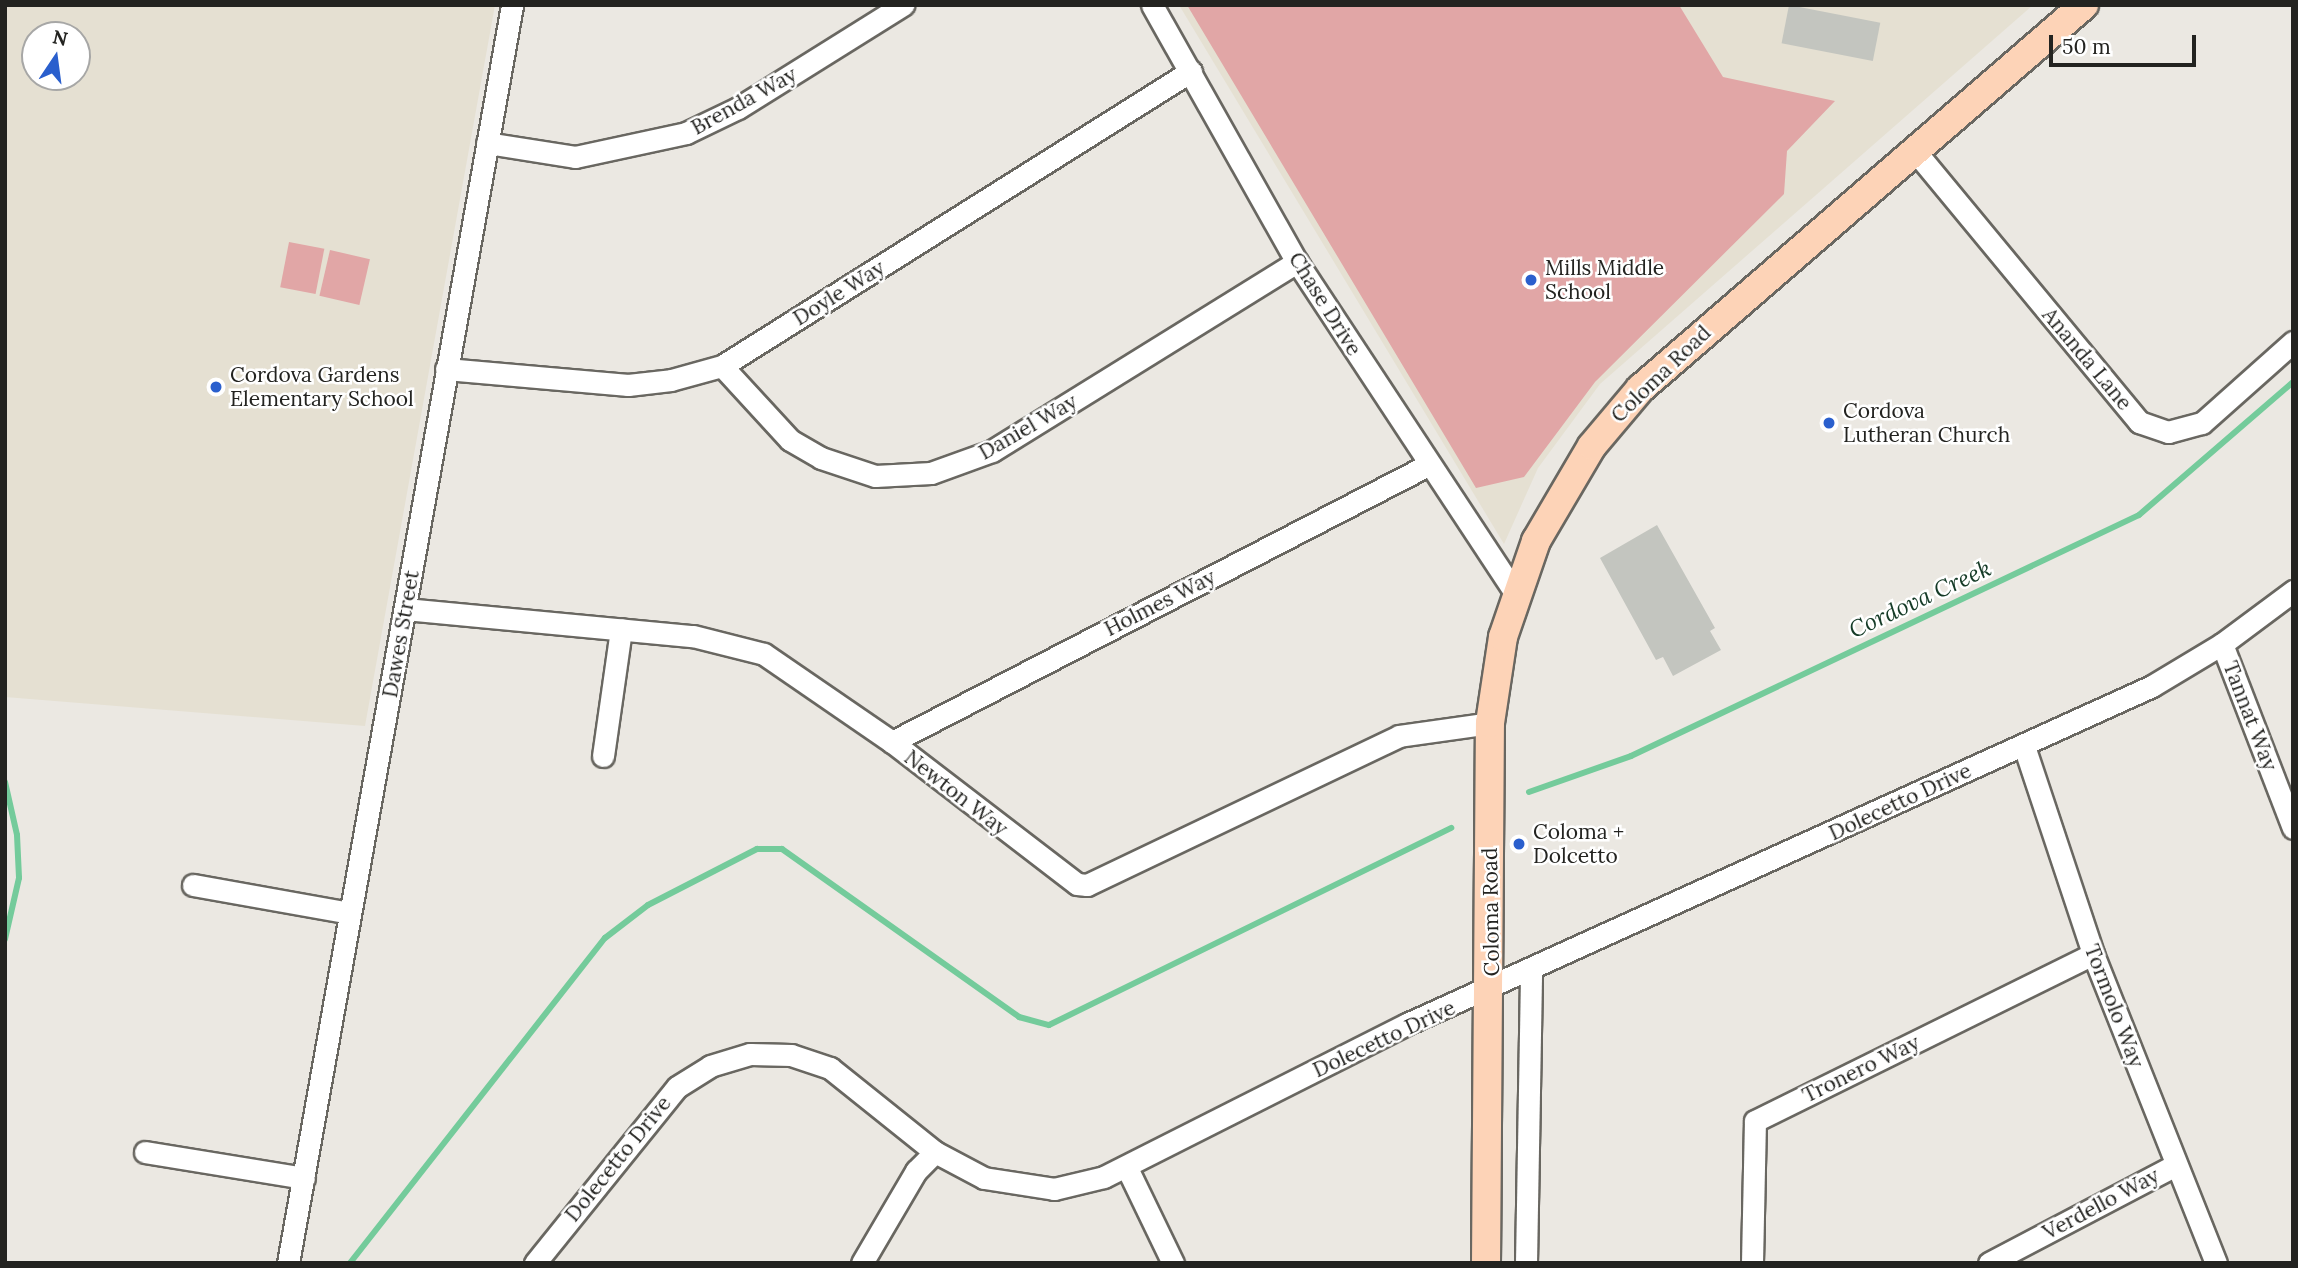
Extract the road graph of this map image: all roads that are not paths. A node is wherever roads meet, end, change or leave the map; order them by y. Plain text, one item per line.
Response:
1 (512, 5) edge
2 (903, 5) edge
3 (1152, 5) edge
4 (2084, 5) edge
5 (1191, 71) junction
6 (487, 143) junction
7 (1915, 150) junction
8 (1297, 262) junction
9 (2293, 342) edge
10 (722, 366) junction
11 (446, 369) junction
12 (1428, 465) junction
13 (2293, 591) edge
14 (1515, 593) junction
15 (405, 609) junction
16 (621, 629) junction
17 (2222, 644) junction
18 (1490, 723) junction
19 (892, 742) junction
20 (2024, 746) junction
21 (603, 755) dead end
22 (2293, 828) edge
23 (193, 886) dead end
24 (350, 913) junction
25 (2093, 954) junction
26 (1531, 972) junction
27 (1492, 990) junction
28 (145, 1152) dead end
29 (934, 1152) junction
30 (2176, 1165) junction
31 (1127, 1168) junction
32 (304, 1178) junction
33 (288, 1263) edge
34 (535, 1263) edge
35 (862, 1263) edge
36 (1173, 1263) edge
37 (1486, 1263) edge
38 (1527, 1263) edge
39 (1752, 1263) edge
40 (1989, 1263) edge
41 (2216, 1263) edge

1 - 6 street, Dawes Street
2 - 6 street, Brenda Way
3 - 5 street, Chase Drive
4 - 7 main road, Coloma Road
5 - 8 street, Chase Drive
5 - 10 street, Doyle Way
6 - 11 street, Dawes Street
7 - 9 street, Ananda Lane
7 - 14 main road, Coloma Road
8 - 10 street, Daniel Way
8 - 12 street, Chase Drive
10 - 11 street, Doyle Way
11 - 15 street, Dawes Street
12 - 14 street, Chase Drive
12 - 19 street, Holmes Way
13 - 17 street, Dolecetto Drive
14 - 18 main road, Coloma Road
15 - 16 street, Newton Way
15 - 24 street, Dawes Street
16 - 19 street, Newton Way
16 - 21 street
17 - 20 street, Dolecetto Drive
17 - 22 street, Tannat Way
18 - 19 street, Newton Way
18 - 27 main road, Coloma Road
20 - 25 street, Tormolo Way
20 - 26 street, Dolecetto Drive
23 - 24 street
24 - 32 street, Dawes Street
25 - 30 street, Tormolo Way
25 - 39 street, Tronero Way
26 - 27 street, Dolecetto Drive
26 - 38 street
27 - 31 street, Dolecetto Drive
27 - 37 main road, Coloma Road
28 - 32 street
29 - 31 street, Dolecetto Drive
29 - 34 street, Dolecetto Drive
29 - 35 street
30 - 40 street, Verdello Way
30 - 41 street, Tormolo Way
31 - 36 street
32 - 33 street, Dawes Street

